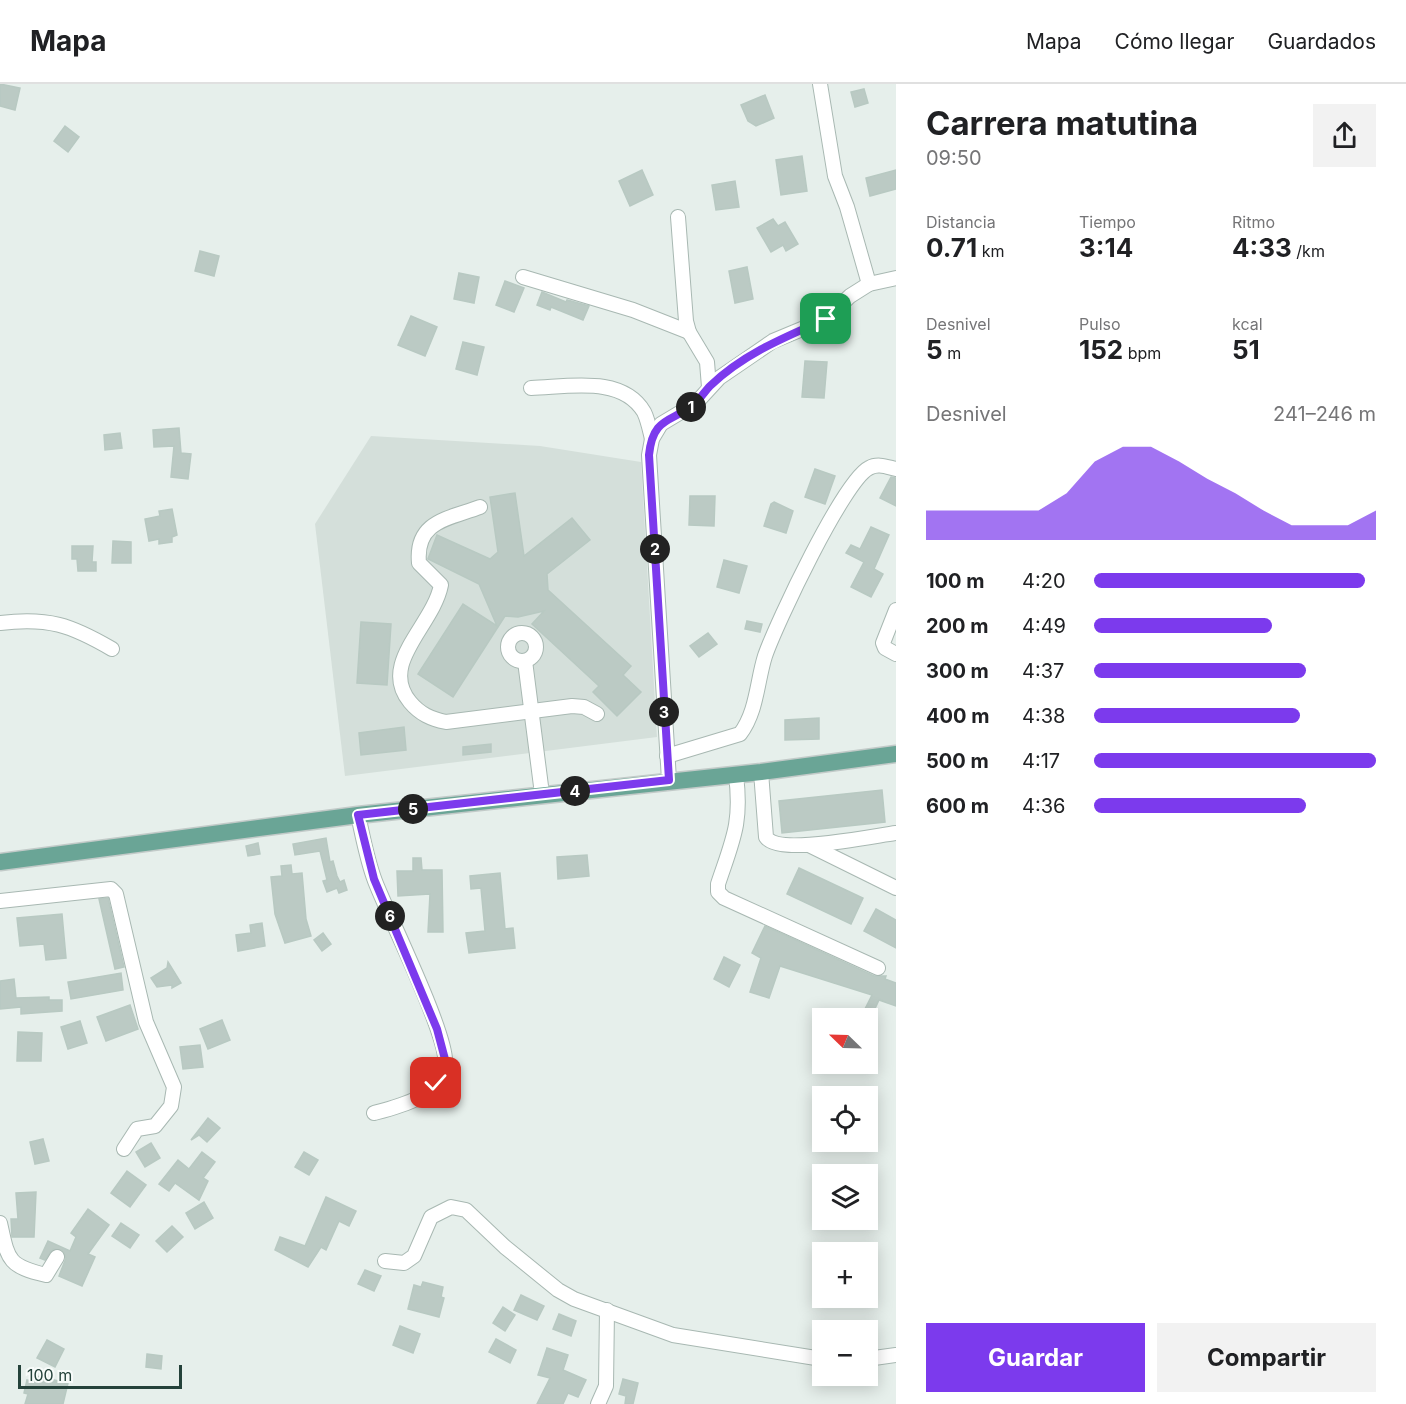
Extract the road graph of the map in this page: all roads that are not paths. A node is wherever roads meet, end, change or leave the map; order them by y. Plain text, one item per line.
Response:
1 (820, 84) edge
2 (678, 217) dead end
3 (523, 277) dead end
4 (896, 278) edge
5 (869, 284) junction
6 (689, 332) junction
7 (709, 387) junction
8 (531, 388) dead end
9 (652, 439) junction
10 (896, 469) edge
11 (480, 507) dead end
12 (896, 610) edge
13 (0, 623) edge
14 (112, 649) dead end
15 (896, 654) edge
16 (525, 661) dead end
17 (533, 709) junction
18 (597, 714) dead end
19 (896, 754) edge
20 (667, 756) junction
21 (761, 772) junction
22 (736, 775) junction
23 (669, 780) junction
24 (542, 794) junction
25 (358, 815) junction
26 (896, 833) edge
27 (808, 845) junction
28 (0, 862) edge
29 (896, 888) edge
30 (0, 901) edge
31 (878, 968) dead end
32 (374, 1113) dead end
33 (124, 1149) dead end
34 (0, 1223) edge
35 (57, 1257) dead end
36 (385, 1261) dead end
37 (607, 1310) junction
38 (896, 1354) edge
39 (812, 1357) edge
40 (878, 1357) edge
41 (598, 1404) edge

1 - 5 street
2 - 6 street
3 - 6 street
4 - 5 street
5 - 7 street
6 - 7 street
7 - 9 street
8 - 9 street
9 - 20 street
10 - 20 street
11 - 17 street
12 - 15 street
13 - 14 street
16 - 17 street
17 - 18 street
17 - 24 street
19 - 21 main road
20 - 23 street
21 - 22 main road
21 - 27 street
22 - 23 main road
22 - 31 street
23 - 24 main road
24 - 25 main road
25 - 28 main road
25 - 32 street
26 - 27 street
27 - 29 street
30 - 33 street
34 - 35 street
36 - 37 street
37 - 39 street
37 - 41 street
38 - 40 street

